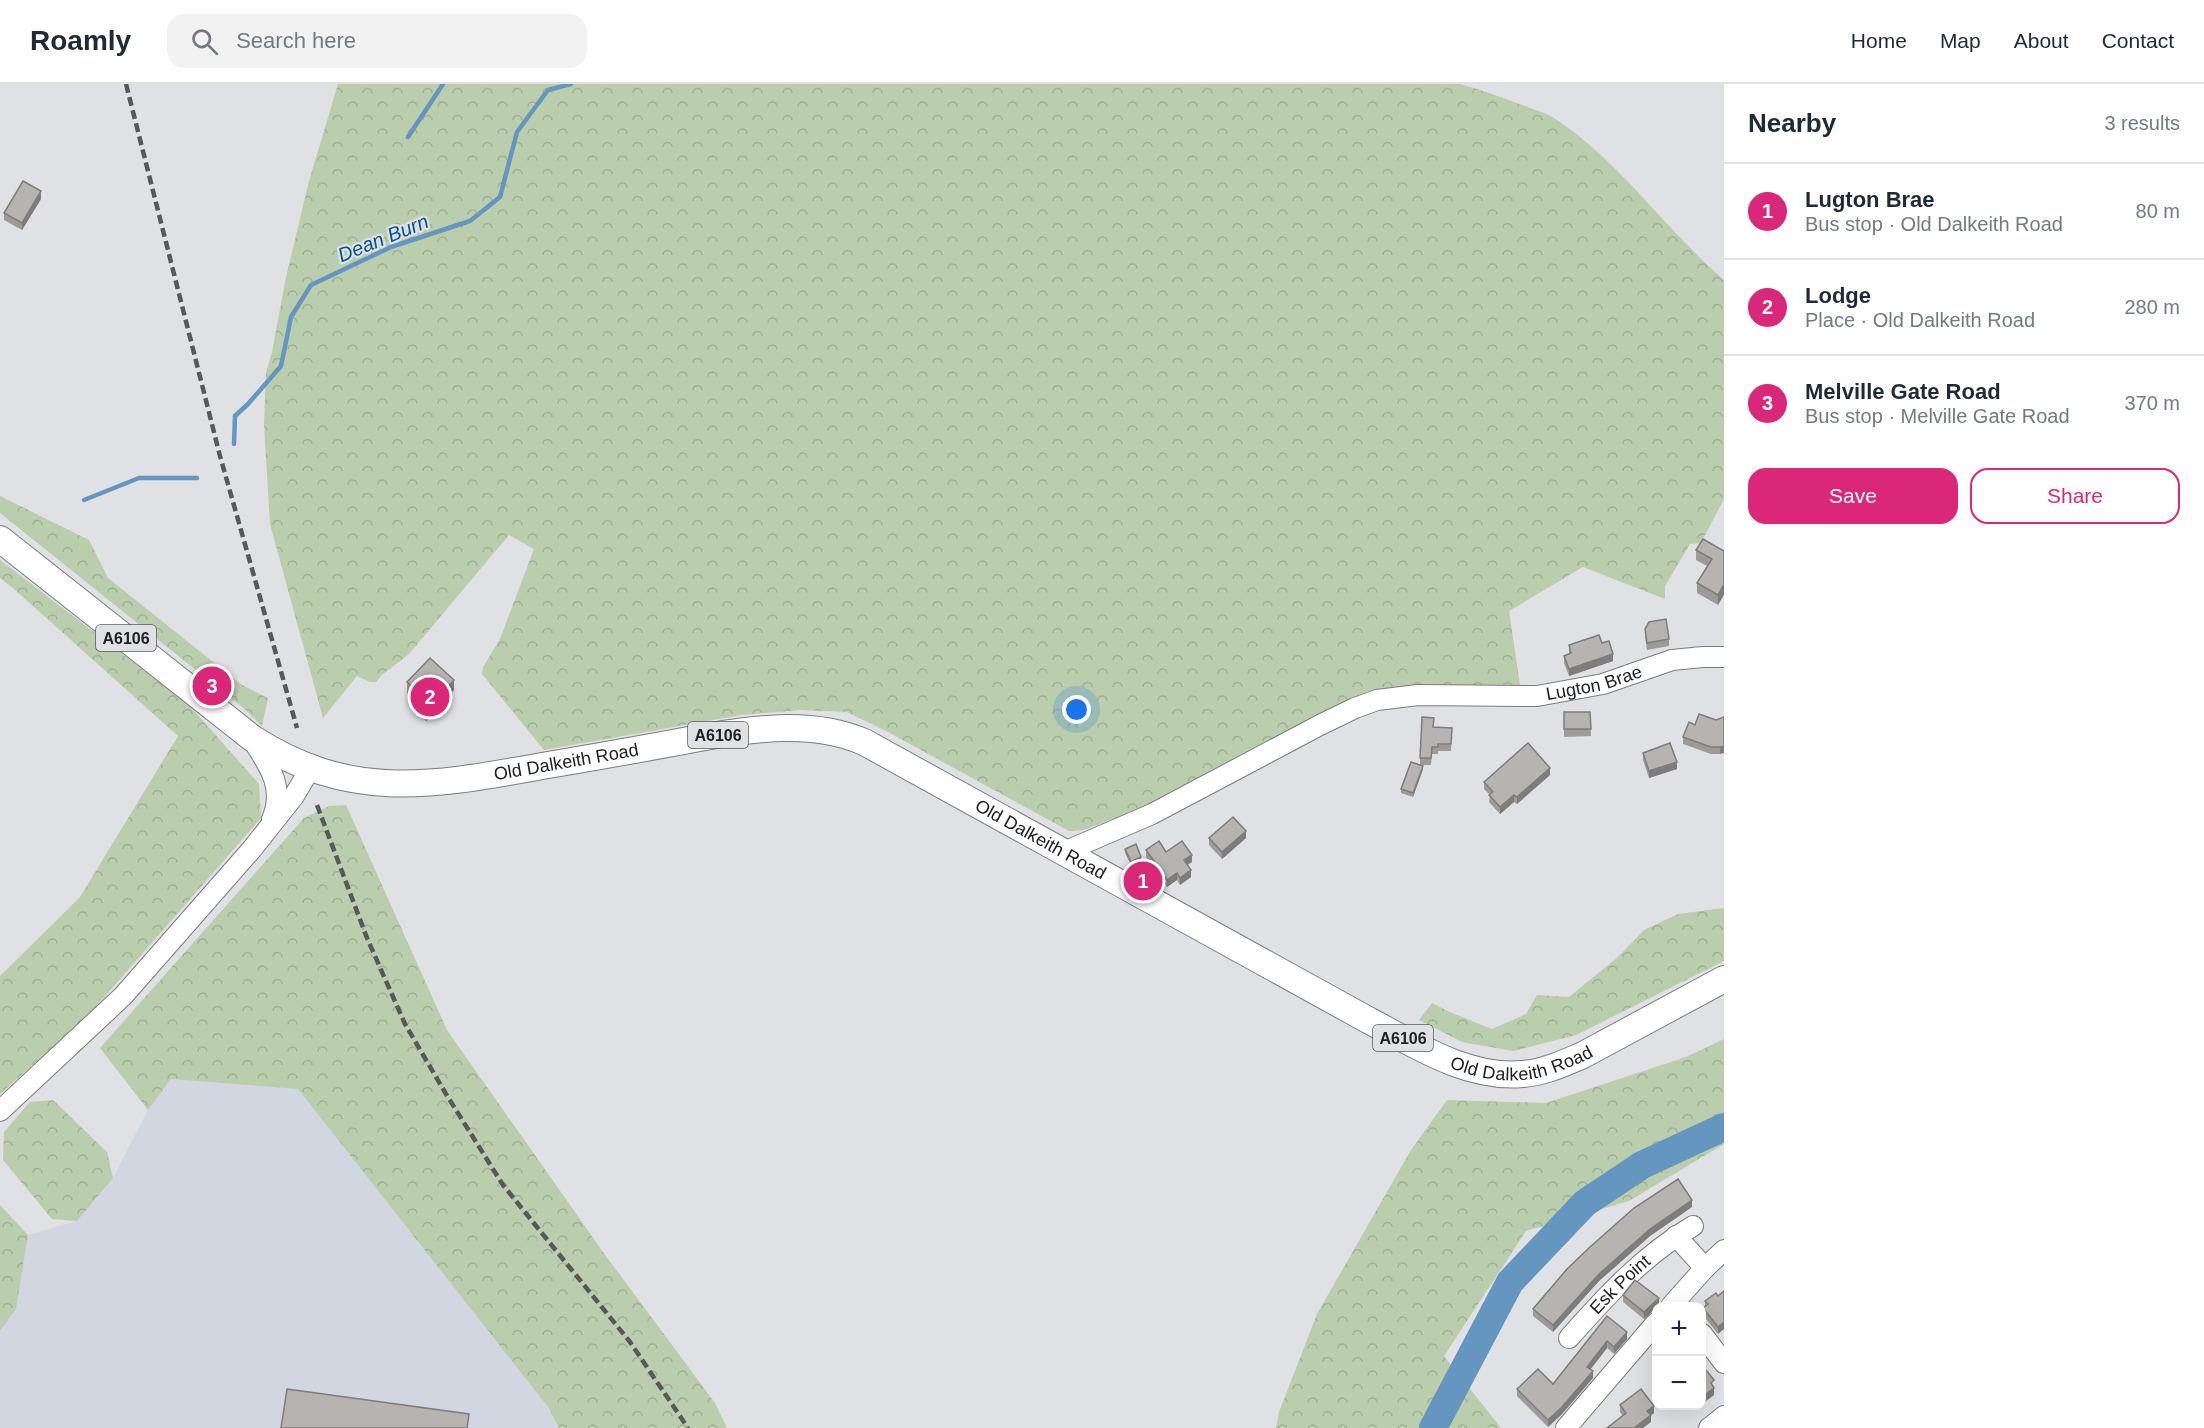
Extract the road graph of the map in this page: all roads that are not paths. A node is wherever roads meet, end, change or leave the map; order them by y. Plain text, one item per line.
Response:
1 (0, 538) edge
2 (1724, 657) edge
3 (252, 738) junction
4 (310, 769) junction
5 (268, 830) junction
6 (1064, 852) junction
7 (1724, 979) edge
8 (0, 1111) edge
9 (1693, 1226) dead end
10 (1676, 1236) junction
11 (1724, 1250) edge
12 (1705, 1268) junction
13 (1678, 1302) edge
14 (1652, 1328) edge
15 (1569, 1338) dead end
16 (1706, 1340) edge
17 (1724, 1363) edge
18 (1724, 1416) edge
19 (1566, 1428) edge
20 (1709, 1428) edge

1 - 3 main road, A6106
2 - 6 street, Lugton Brae
3 - 4 main road, A6106
3 - 5 street
4 - 5 street
4 - 6 main road, Old Dalkeith Road / A6106
5 - 8 street
6 - 7 main road, Old Dalkeith Road / A6106
9 - 10 street, Esk Point
10 - 12 street
10 - 15 street, Esk Point
11 - 12 street
12 - 13 street
14 - 19 street
16 - 17 street
18 - 20 street

